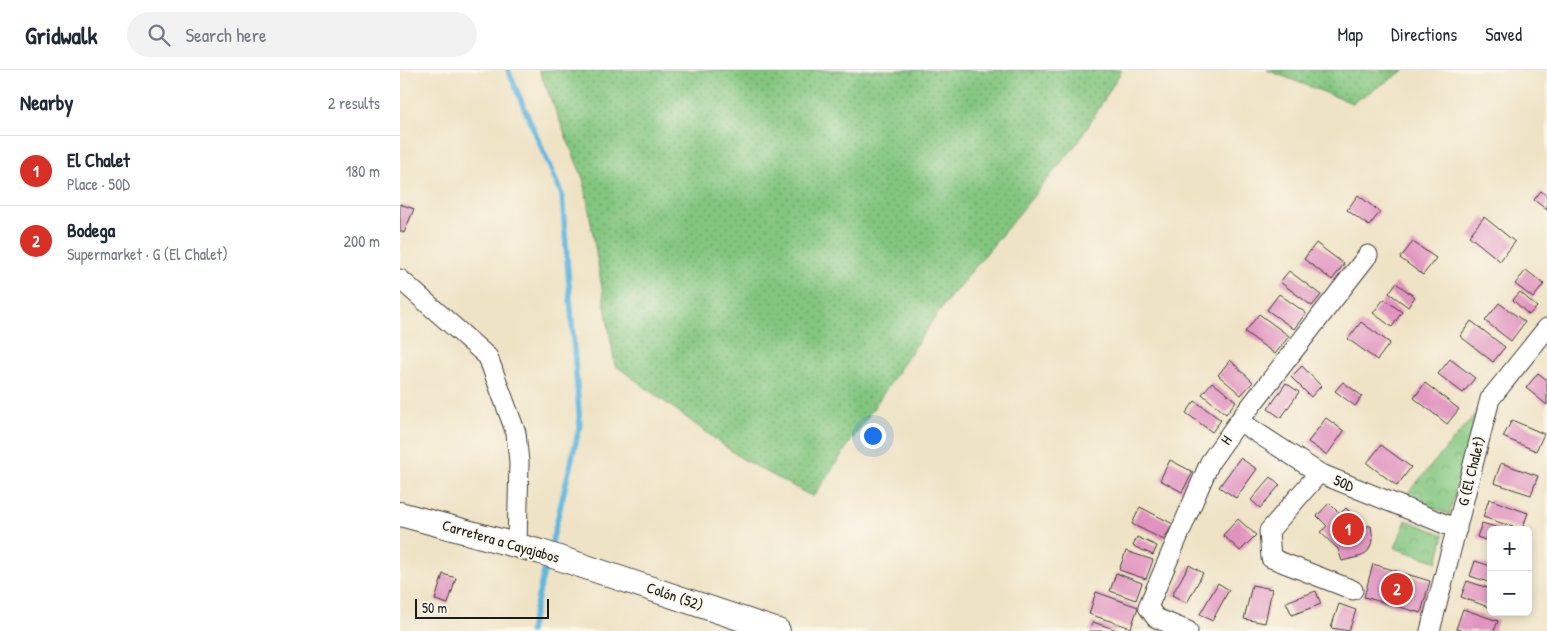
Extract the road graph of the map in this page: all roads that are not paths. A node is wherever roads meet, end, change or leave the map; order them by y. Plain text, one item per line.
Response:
1 (1368, 255) dead end
2 (400, 279) edge
3 (1547, 328) edge
4 (1239, 421) junction
5 (1319, 473) junction
6 (400, 514) edge
7 (1456, 529) junction
8 (517, 545) junction
9 (601, 571) joint
10 (1353, 590) dead end
11 (778, 631) edge
12 (1188, 631) edge
13 (1430, 631) edge

1 - 4 street, H
2 - 8 street
3 - 7 street, G (El Chalet)
4 - 5 street, 50D
4 - 12 street, H
5 - 7 street, 50D
5 - 10 street
6 - 8 main road, Carretera a Cayajabos
7 - 13 street, G (El Chalet)
8 - 9 main road, Carretera a Cayajabos
9 - 11 main road, Colón (52)

